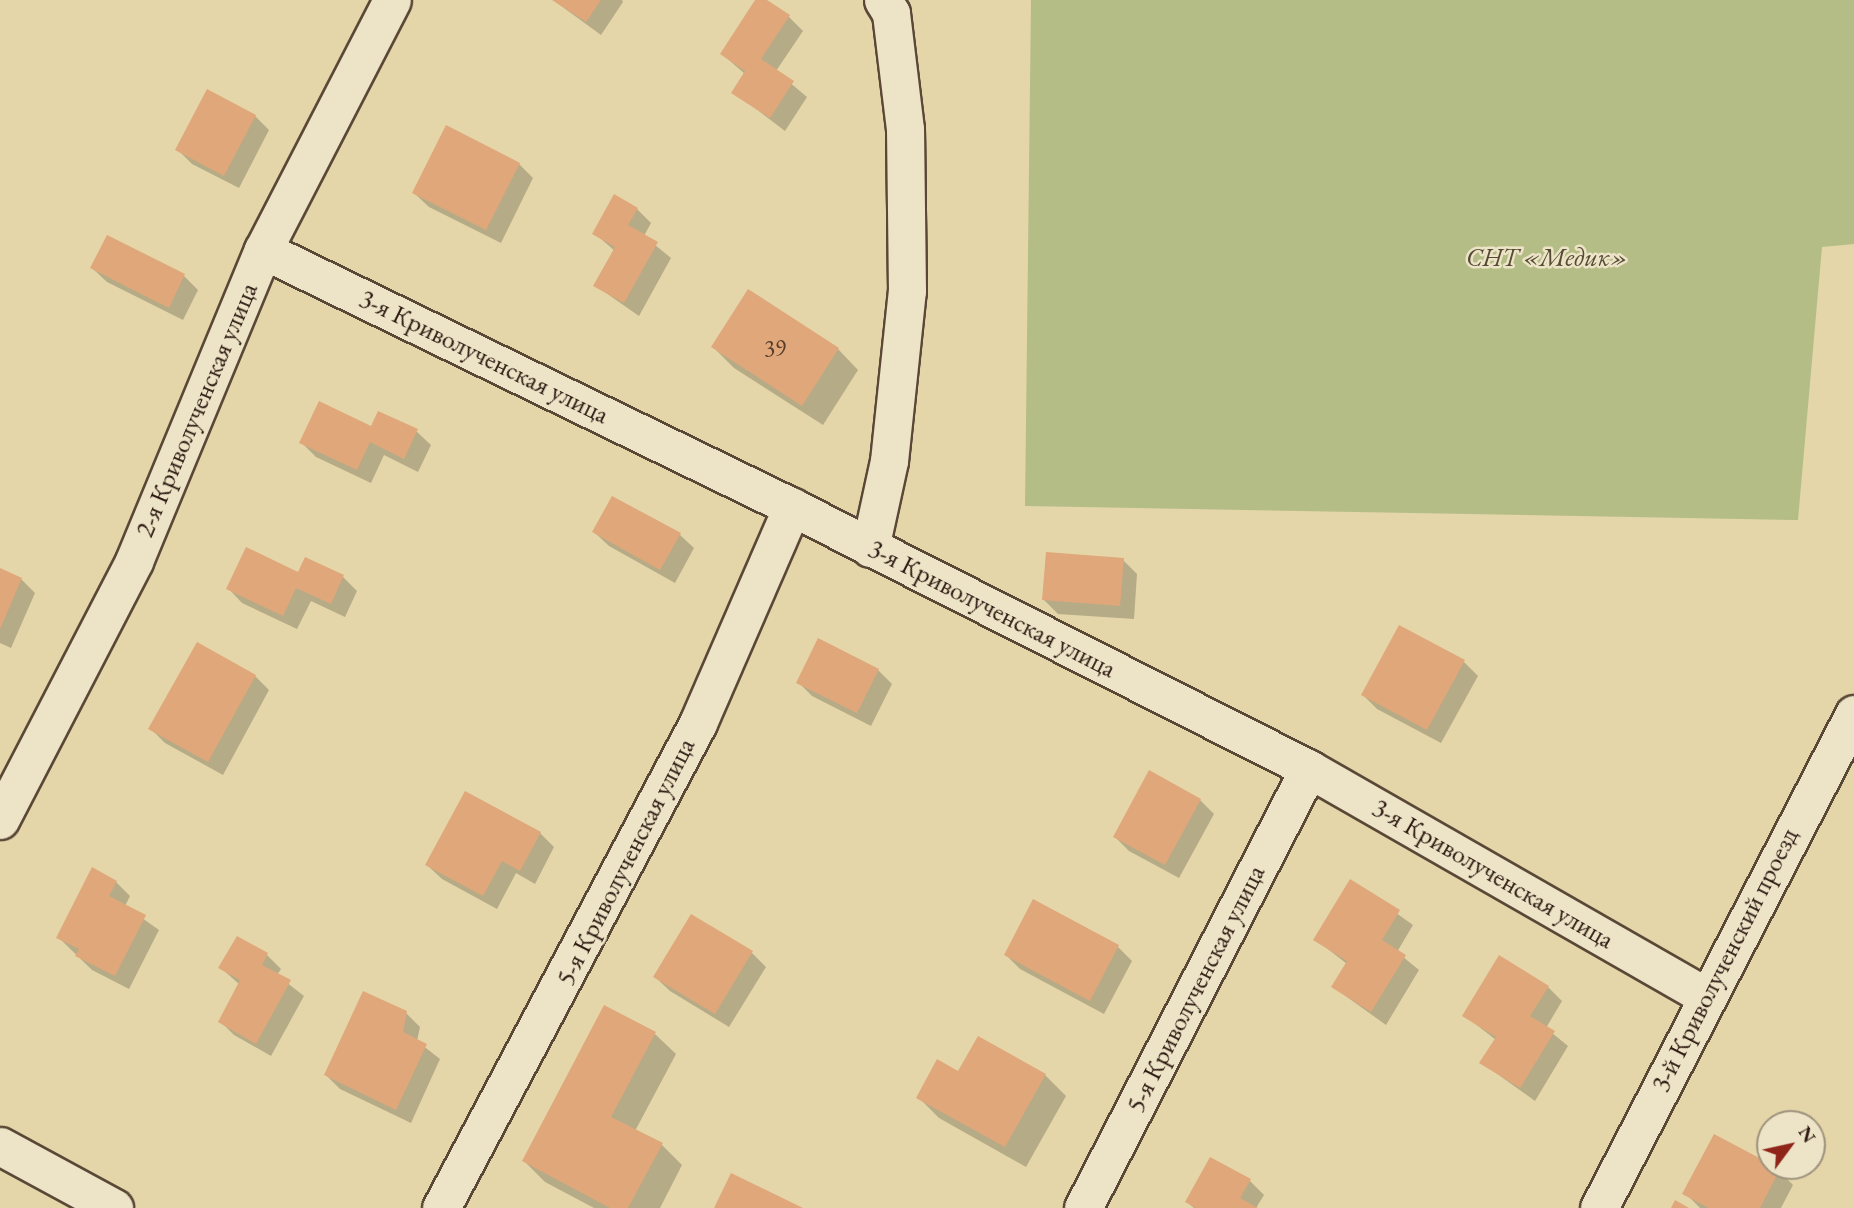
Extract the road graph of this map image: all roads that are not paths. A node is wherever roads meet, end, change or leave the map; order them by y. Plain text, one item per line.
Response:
1 (392, 0) edge
2 (883, 0) edge
3 (263, 250) junction
4 (792, 507) junction
5 (870, 548) junction
6 (1854, 714) edge
7 (1309, 769) junction
8 (0, 820) edge
9 (1705, 996) junction
10 (0, 1146) edge
11 (114, 1208) edge
12 (441, 1208) edge
13 (1083, 1208) edge
14 (1599, 1208) edge

1 - 3 street, 2-я Криволученская улица
2 - 5 street
3 - 4 street, 3-я Криволученская улица
3 - 8 street, 2-я Криволученская улица
4 - 5 street, 3-я Криволученская улица
4 - 12 street, 5-я Криволученская улица
5 - 7 street, 3-я Криволученская улица
6 - 9 street, 3-й Криволученский проезд
7 - 9 street, 3-я Криволученская улица
7 - 13 street, 5-я Криволученская улица
9 - 14 street, 3-й Криволученский проезд
10 - 11 street

